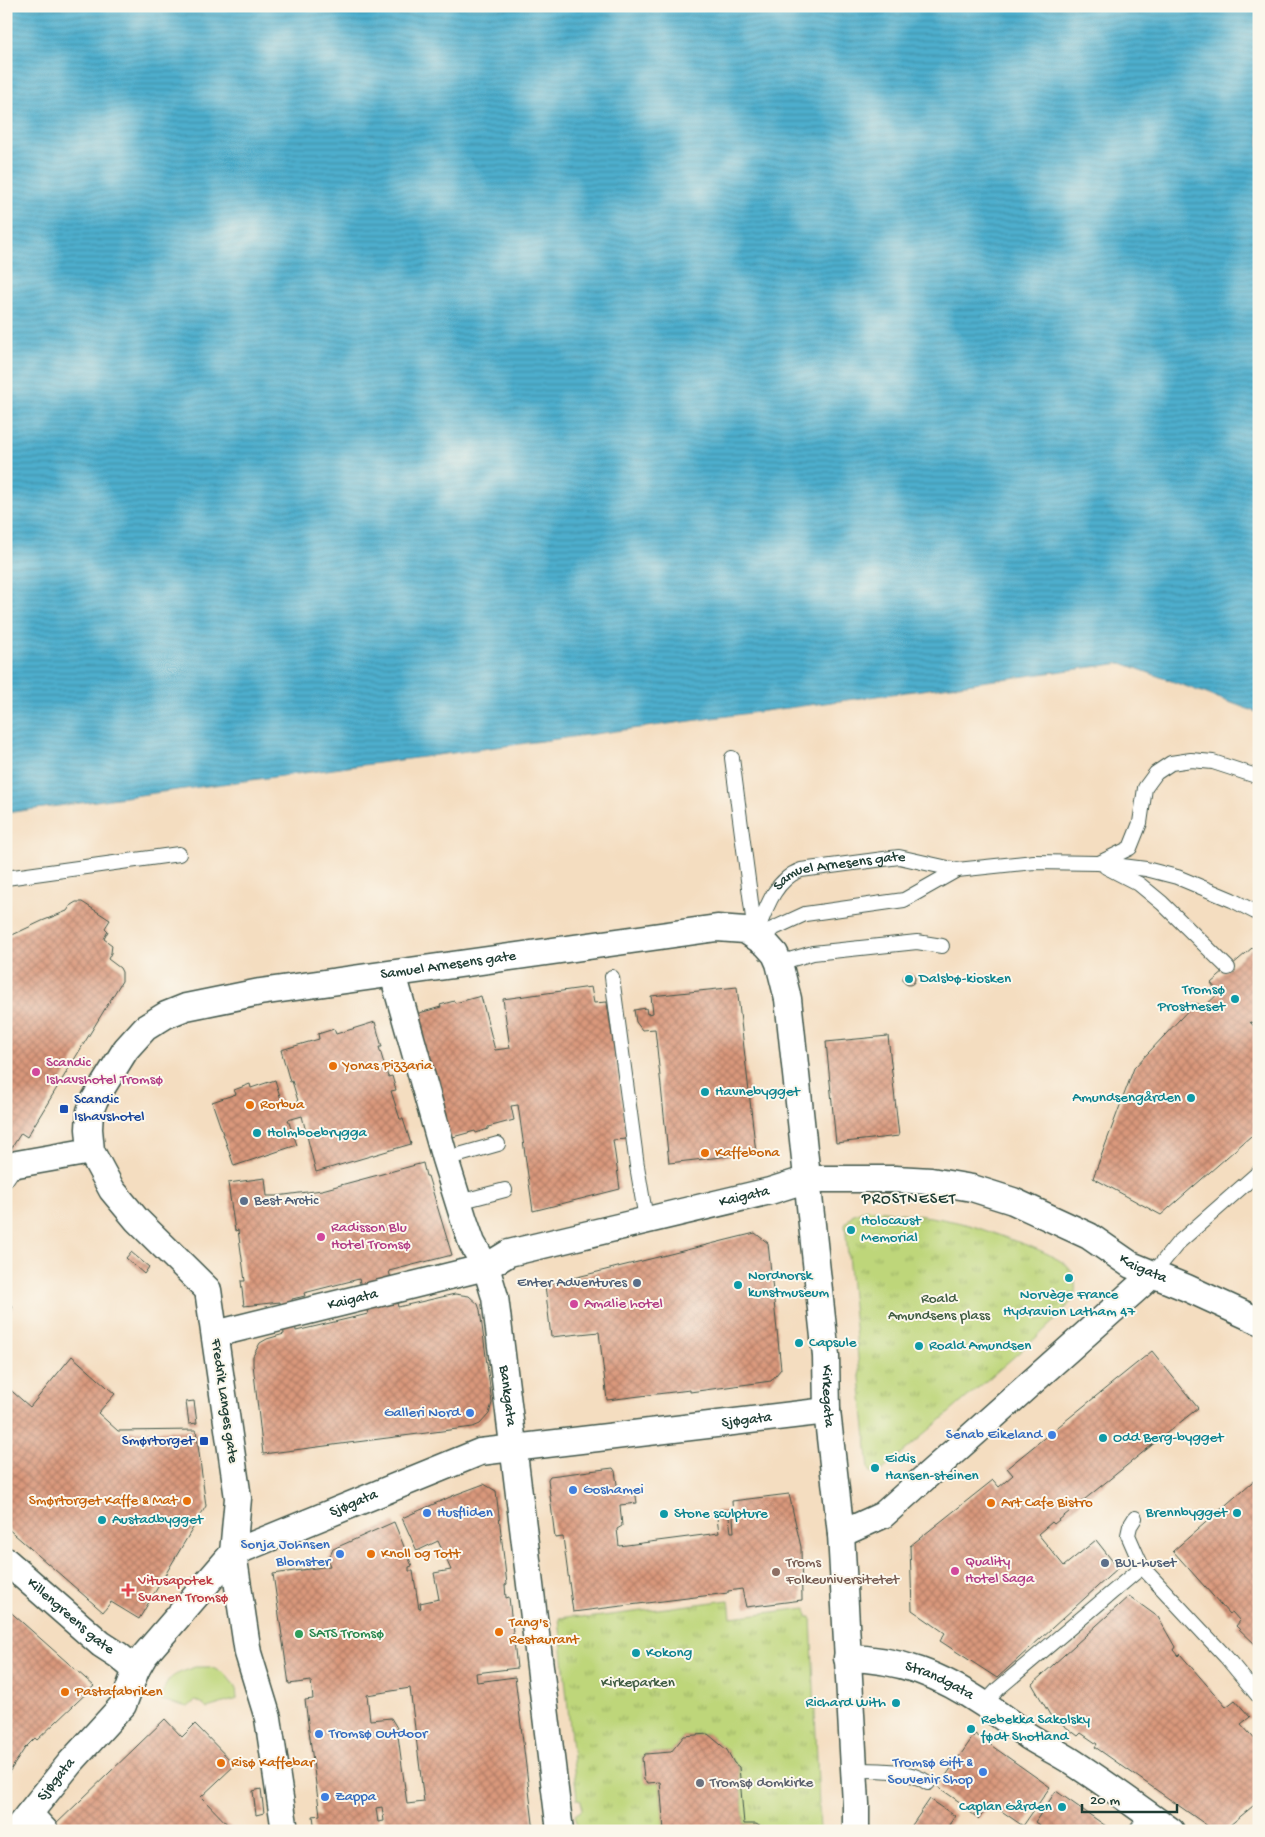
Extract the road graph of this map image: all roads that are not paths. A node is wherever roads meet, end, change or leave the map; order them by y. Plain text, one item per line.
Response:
1 (732, 758) dead end
2 (1259, 777) edge
3 (179, 854) dead end
4 (1098, 863) junction
5 (957, 870) junction
6 (6, 878) edge
7 (1257, 915) edge
8 (755, 937) junction
9 (942, 946) dead end
10 (779, 963) junction
11 (1228, 968) dead end
12 (393, 974) junction
13 (612, 978) dead end
14 (145, 1028) joint
15 (498, 1144) dead end
16 (91, 1151) junction
17 (445, 1159) junction
18 (11, 1172) edge
19 (1259, 1172) edge
20 (808, 1180) junction
21 (505, 1190) dead end
22 (459, 1202) junction
23 (646, 1219) junction
24 (486, 1267) junction
25 (1153, 1274) junction
26 (1259, 1321) edge
27 (215, 1334) junction
28 (827, 1411) junction
29 (514, 1446) junction
30 (1136, 1518) dead end
31 (841, 1534) junction
32 (233, 1554) junction
33 (6, 1561) edge
34 (1142, 1566) junction
35 (847, 1658) junction
36 (136, 1670) junction
37 (1259, 1697) edge
38 (984, 1704) junction
39 (854, 1770) junction
40 (928, 1783) dead end
41 (1142, 1823) edge
42 (29, 1825) edge
43 (285, 1831) edge
44 (560, 1831) edge
45 (856, 1831) edge
46 (1171, 1831) edge

1 - 8 lane
2 - 4 lane
3 - 6 lane
4 - 5 lane, Samuel Arnesens gate
4 - 7 lane, Samuel Arnesens gate
4 - 11 lane
5 - 8 lane, Samuel Arnesens gate
5 - 8 lane, Samuel Arnesens gate
8 - 10 street, Samuel Arnesens gate
8 - 12 street, Samuel Arnesens gate
9 - 10 lane
10 - 20 street, Kirkegata
12 - 14 street, Samuel Arnesens gate
12 - 17 street, Bankgata
13 - 23 lane
14 - 16 street, Fredrik Langes gate
15 - 17 lane
16 - 18 street
16 - 27 street, Fredrik Langes gate
17 - 22 street, Bankgata
19 - 25 lane
20 - 23 street, Kaigata
20 - 25 street, Kaigata
20 - 28 street, Kirkegata
21 - 22 lane
22 - 24 street, Bankgata
23 - 24 street, Kaigata
24 - 27 street, Kaigata
24 - 29 street, Bankgata
25 - 26 street, Kaigata
25 - 31 street
27 - 32 street, Fredrik Langes gate
28 - 29 street, Sjøgata
28 - 31 street, Kirkegata
29 - 32 street, Sjøgata
29 - 44 street, Bankgata
30 - 34 lane
31 - 35 street, Kirkegata
32 - 36 street, Sjøgata
32 - 43 street, Fredrik Langes gate
33 - 36 street, Killengreens gate
34 - 37 lane
34 - 38 lane
35 - 38 street, Strandgata
35 - 39 street, Kirkegata
36 - 42 street, Sjøgata
38 - 41 street, Strandgata
39 - 40 lane
39 - 45 street, Kirkegata
41 - 46 street, Strandgata

